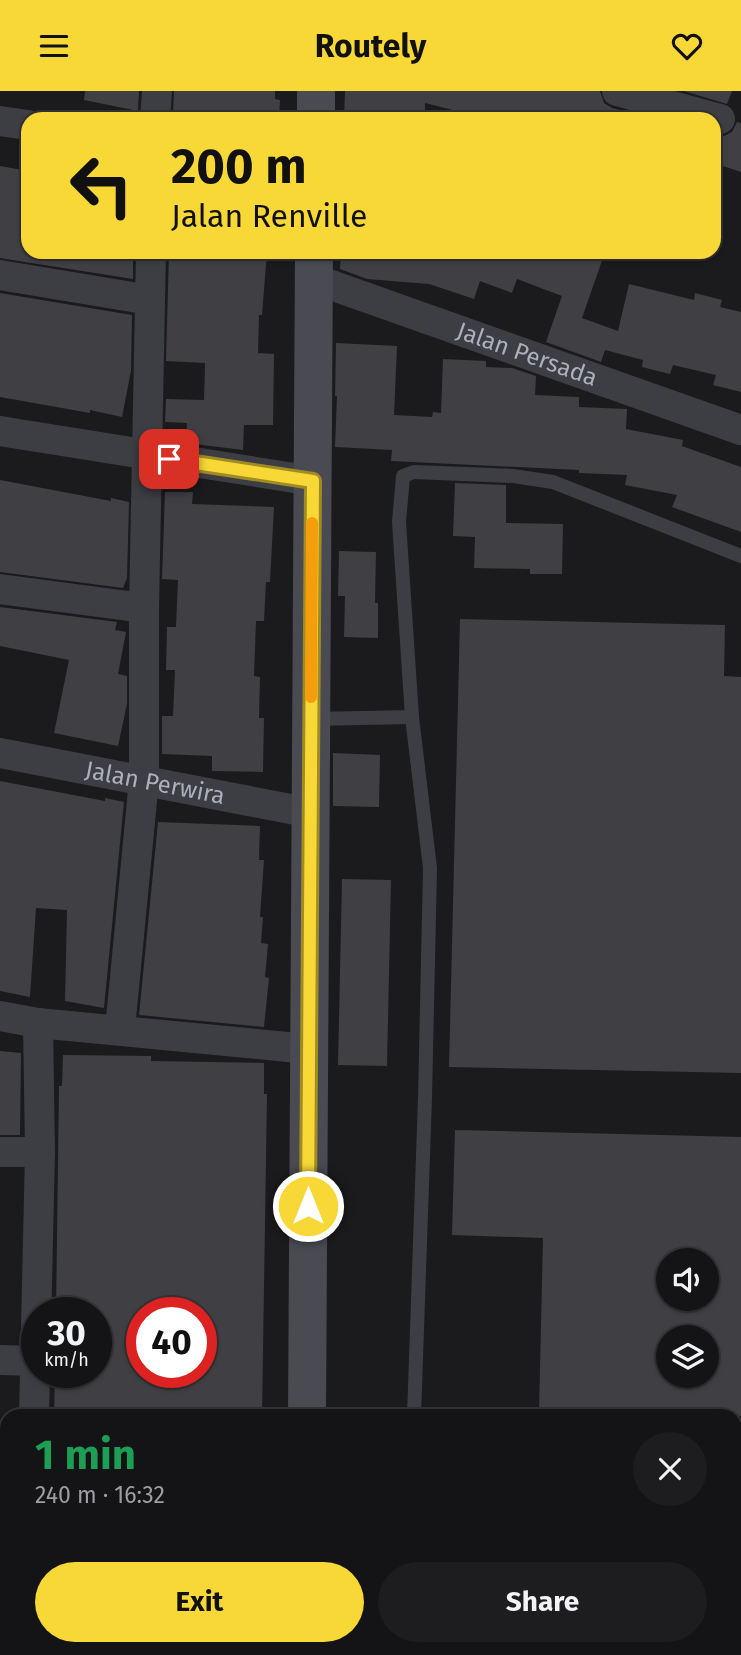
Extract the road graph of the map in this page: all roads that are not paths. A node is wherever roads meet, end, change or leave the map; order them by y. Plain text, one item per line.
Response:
1 (156, 91) edge
2 (316, 91) edge
3 (617, 91) edge
4 (155, 112) edge
5 (316, 112) edge
6 (694, 112) edge
7 (0, 121) edge
8 (21, 124) edge
9 (151, 259) edge
10 (314, 266) edge
11 (0, 275) edge
12 (150, 300) junction
13 (741, 430) edge
14 (0, 431) edge
15 (146, 455) junction
16 (313, 481) junction
17 (741, 556) edge
18 (0, 589) edge
19 (144, 608) junction
20 (412, 717) junction
21 (311, 719) junction
22 (0, 753) edge
23 (144, 780) junction
24 (311, 813) junction
25 (0, 1016) edge
26 (38, 1023) junction
27 (120, 1029) junction
28 (309, 1049) junction
29 (0, 1152) edge
30 (40, 1152) junction
31 (37, 1297) edge
32 (0, 1360) edge
33 (21, 1361) edge
34 (35, 1388) edge
35 (34, 1409) edge
36 (307, 1409) edge
37 (414, 1409) edge

1 - 4 street
2 - 5 street
3 - 6 street
7 - 8 street
9 - 12 street
10 - 13 street, Jalan Persada
10 - 16 street
11 - 12 street
12 - 15 street
14 - 15 street
15 - 16 street
15 - 19 street
16 - 21 street
17 - 20 lane
18 - 19 street
19 - 23 street
20 - 21 lane
20 - 37 lane
21 - 24 street
22 - 23 street, Jalan Perwira
23 - 24 street, Jalan Perwira
23 - 27 street
24 - 28 street
25 - 26 street
26 - 27 street
26 - 30 street
27 - 28 street
28 - 36 street
29 - 30 street
30 - 31 street
32 - 33 street
34 - 35 street

